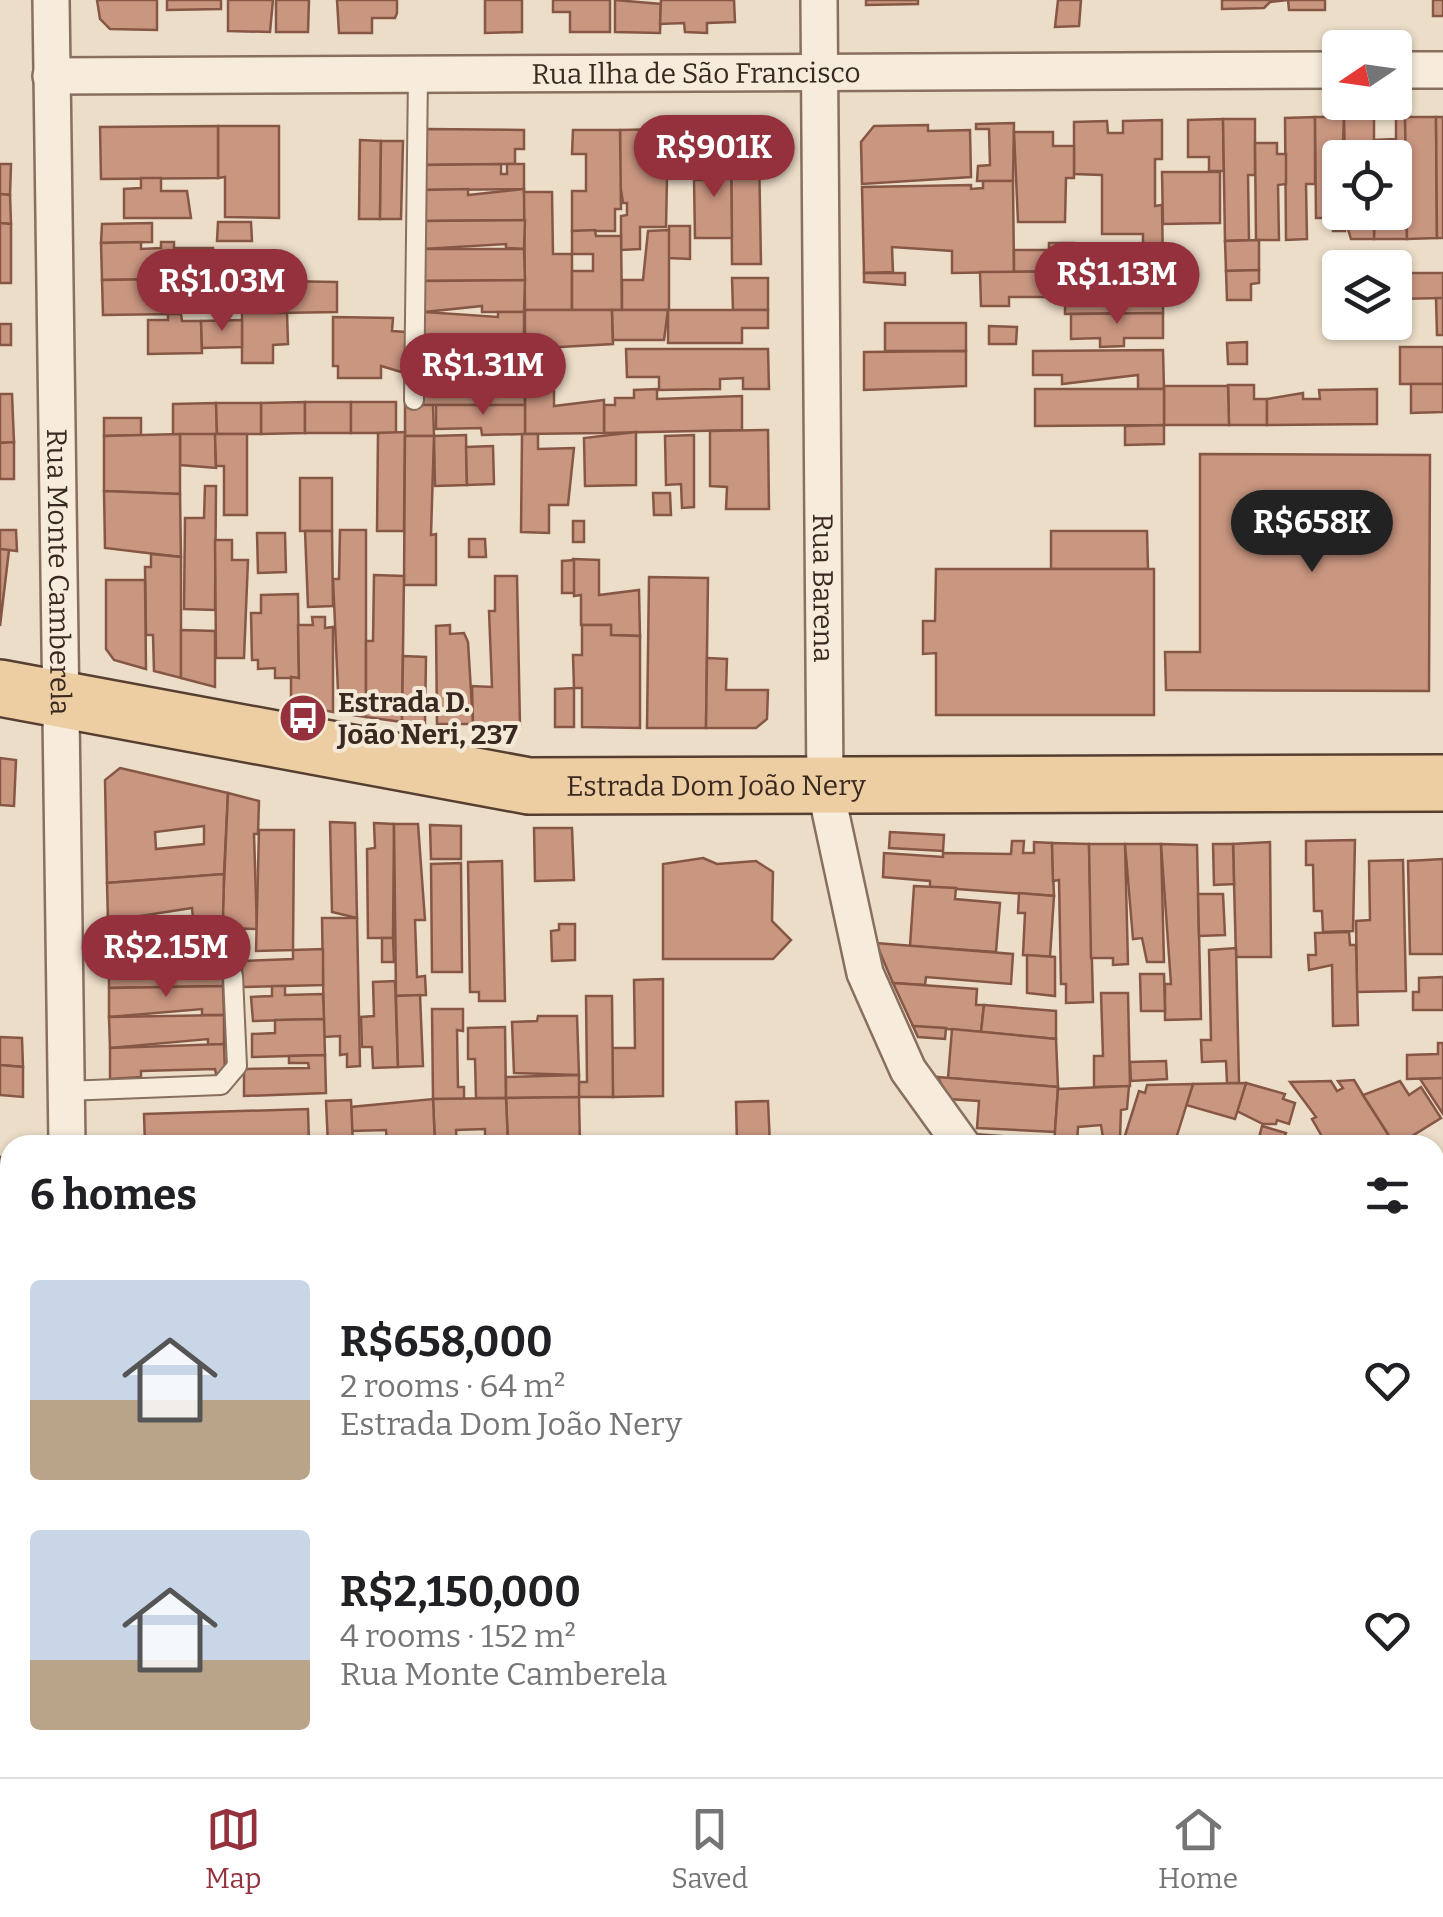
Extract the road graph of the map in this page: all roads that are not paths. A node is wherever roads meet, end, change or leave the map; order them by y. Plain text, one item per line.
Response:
1 (51, 0) edge
2 (819, 0) edge
3 (1322, 70) edge
4 (1412, 70) edge
5 (1443, 70) edge
6 (820, 72) junction
7 (418, 75) junction
8 (51, 76) junction
9 (414, 400) dead end
10 (0, 688) edge
11 (64, 704) junction
12 (1443, 783) edge
13 (825, 787) junction
14 (233, 976) dead end
15 (65, 1092) junction
16 (67, 1135) edge
17 (955, 1135) edge

1 - 8 street, Rua Monte Camberela
2 - 6 street, Rua Barena
3 - 6 street, Rua Ilha de São Francisco
4 - 5 street
6 - 7 street, Rua Ilha de São Francisco
6 - 13 street, Rua Barena
7 - 8 street, Rua Ilha de São Francisco
7 - 9 lane
8 - 11 street, Rua Monte Camberela
10 - 11 main road, Estrada Dom João Nery
11 - 13 main road, Estrada Dom João Nery
11 - 15 street, Rua Monte Camberela
12 - 13 main road, Estrada Dom João Nery
13 - 17 street, Rua Barena
14 - 15 lane
15 - 16 street, Rua Monte Camberela

